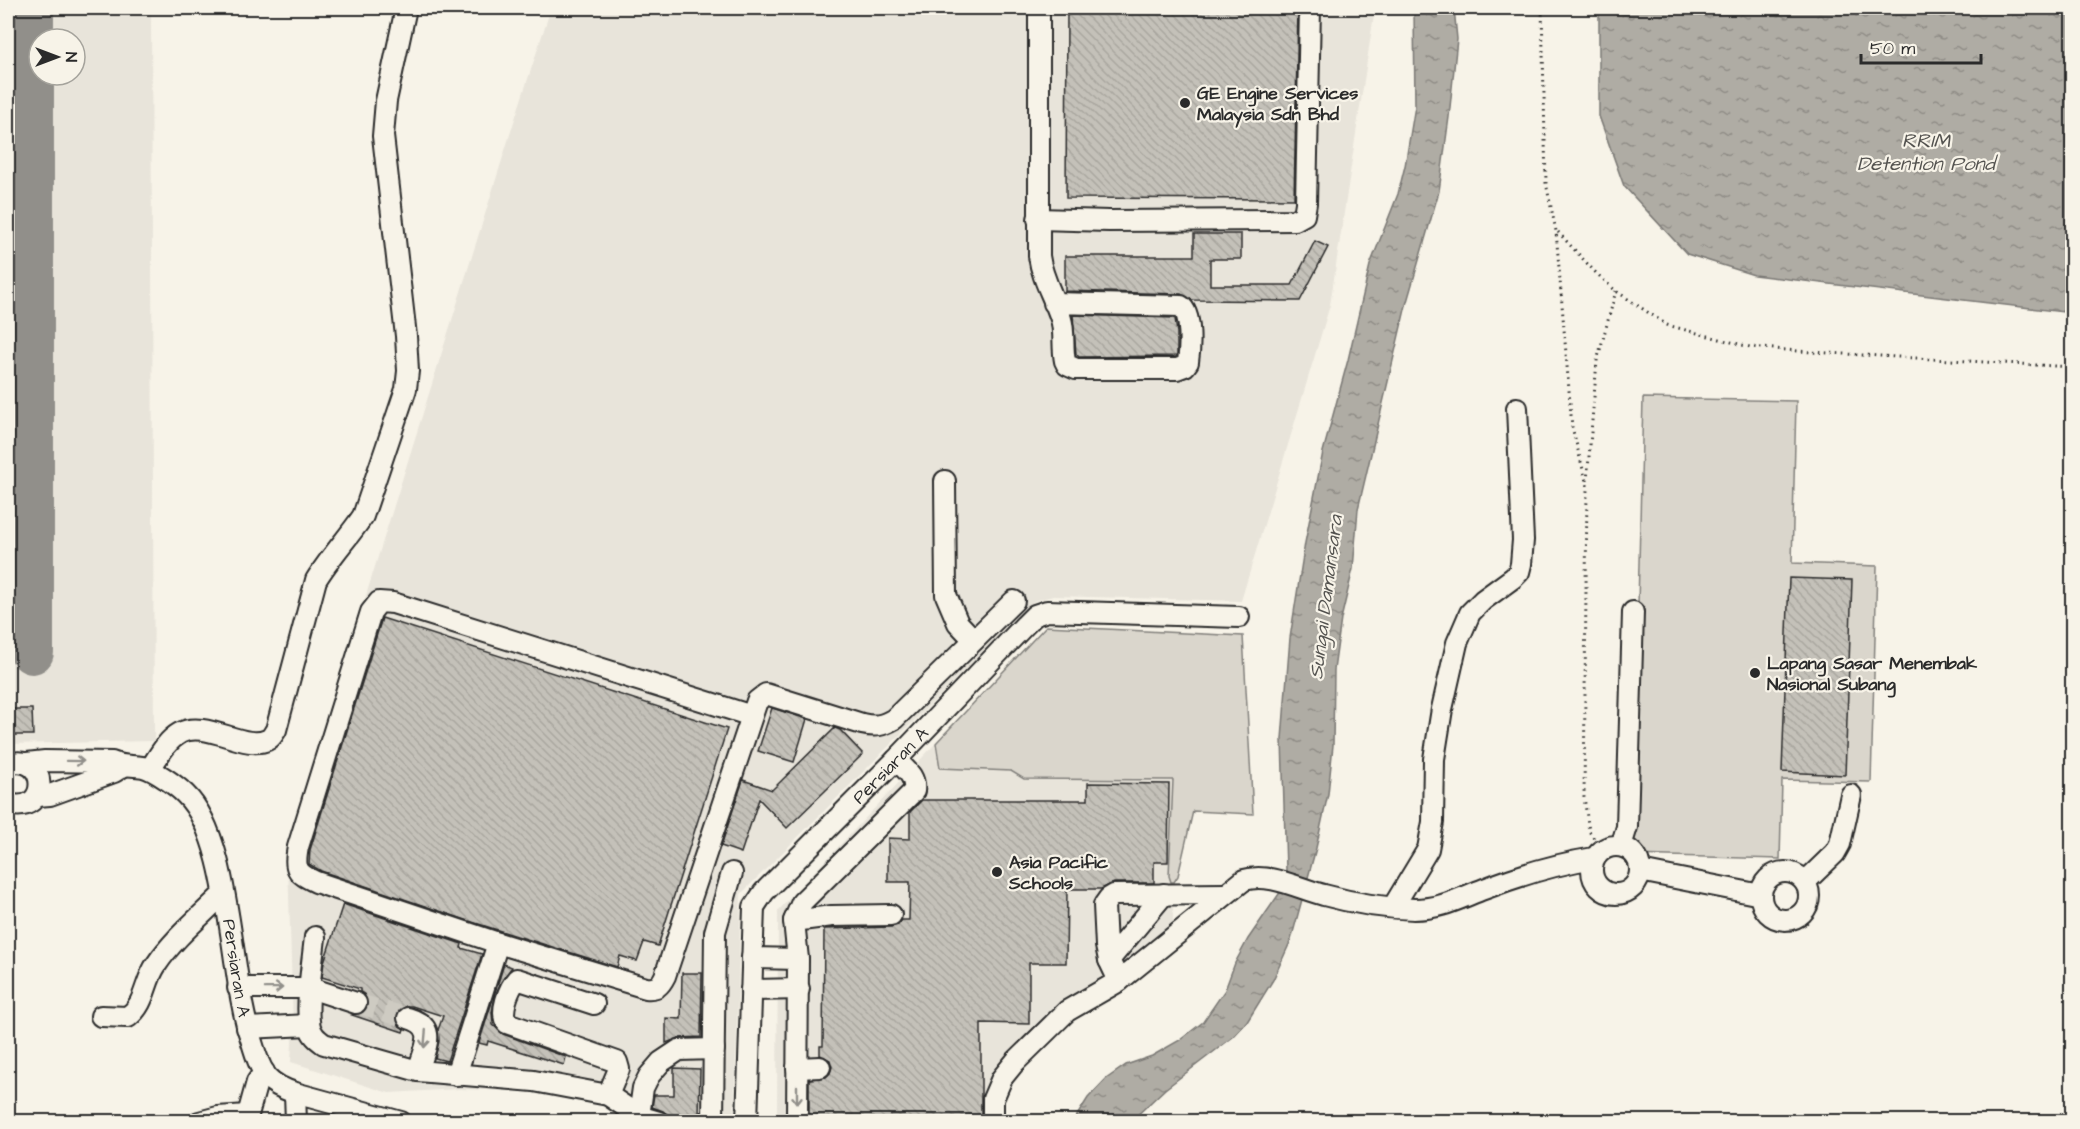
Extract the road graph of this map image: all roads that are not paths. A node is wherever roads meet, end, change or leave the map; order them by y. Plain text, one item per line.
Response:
1 (406, 8) edge
2 (1039, 8) edge
3 (1310, 8) edge
4 (1038, 219) junction
5 (1054, 303) junction
6 (1517, 408) dead end
7 (945, 481) dead end
8 (1014, 602) dead end
9 (1633, 612) dead end
10 (1239, 617) dead end
11 (974, 640) junction
12 (752, 716) junction
13 (897, 760) junction
14 (27, 763) junction
15 (8, 764) edge
16 (122, 766) junction
17 (150, 769) junction
18 (1851, 795) dead end
19 (37, 796) junction
20 (8, 804) edge
21 (822, 836) junction
22 (1622, 846) junction
23 (1597, 855) junction
24 (846, 859) junction
25 (1640, 871) junction
26 (732, 873) dead end
27 (1805, 882) junction
28 (224, 893) junction
29 (1164, 894) junction
30 (1226, 894) junction
31 (1761, 895) junction
32 (1393, 908) junction
33 (891, 915) dead end
34 (794, 921) junction
35 (315, 937) dead end
36 (498, 943) junction
37 (752, 958) junction
38 (798, 959) junction
39 (1109, 960) junction
40 (1119, 981) junction
41 (238, 988) junction
42 (310, 988) junction
43 (799, 989) junction
44 (751, 990) junction
45 (356, 1003) tunnel mouth
46 (594, 1004) dead end
47 (101, 1016) dead end
48 (408, 1018) tunnel mouth
49 (309, 1025) junction
50 (247, 1028) junction
51 (714, 1049) junction
52 (820, 1067) dead end
53 (797, 1068) junction
54 (418, 1071) junction
55 (264, 1072) junction
56 (456, 1075) junction
57 (295, 1094) junction
58 (608, 1095) junction
59 (639, 1116) junction
60 (247, 1118) edge
61 (199, 1122) edge
62 (296, 1122) edge
63 (401, 1122) edge
64 (659, 1122) edge
65 (713, 1122) edge
66 (747, 1122) edge
67 (797, 1122) edge
68 (993, 1122) edge

1 - 17 street
2 - 4 street
3 - 4 street
4 - 5 street
5 - 5 street
6 - 32 street
7 - 11 street
8 - 11 street
9 - 22 street
10 - 13 street, Persiaran A
11 - 12 street
12 - 36 street
12 - 36 street
13 - 21 street, Persiaran A
13 - 24 street
14 - 15 street, Persiaran A
14 -> 16 street, Persiaran A
14 - 19 street
16 - 17 street, Persiaran A
16 - 19 street
17 - 28 street, Persiaran A
18 - 27 street
19 - 20 street
21 - 24 street
21 - 37 street, Persiaran A
22 - 23 street
22 - 25 street
23 - 25 street
23 - 32 street
24 - 34 street
25 - 31 street
26 - 51 street
27 - 31 street
27 - 31 street
28 - 41 street, Persiaran A
28 - 47 street
29 - 30 street
29 - 39 street
29 - 39 street
30 - 32 street
30 - 40 street
33 - 34 street
34 - 38 street
35 - 42 street
36 - 56 street
37 - 38 street
37 - 44 street, Persiaran A
38 - 43 street
39 - 40 street
40 - 68 street
41 -> 42 street
41 - 50 street, Persiaran A
42 - 45 street
42 - 49 street
43 - 44 street
43 - 53 street
44 - 66 street, Persiaran A
46 - 58 street
48 -> 54 street
49 - 50 street
49 - 54 street
50 - 55 street, Persiaran A
51 - 59 street
51 - 65 street
52 - 53 street
53 -> 67 street
54 - 56 street
55 - 57 street
55 - 60 street
56 - 58 street
57 - 62 street
57 - 63 street
58 - 59 street
59 - 64 street
60 - 61 street

